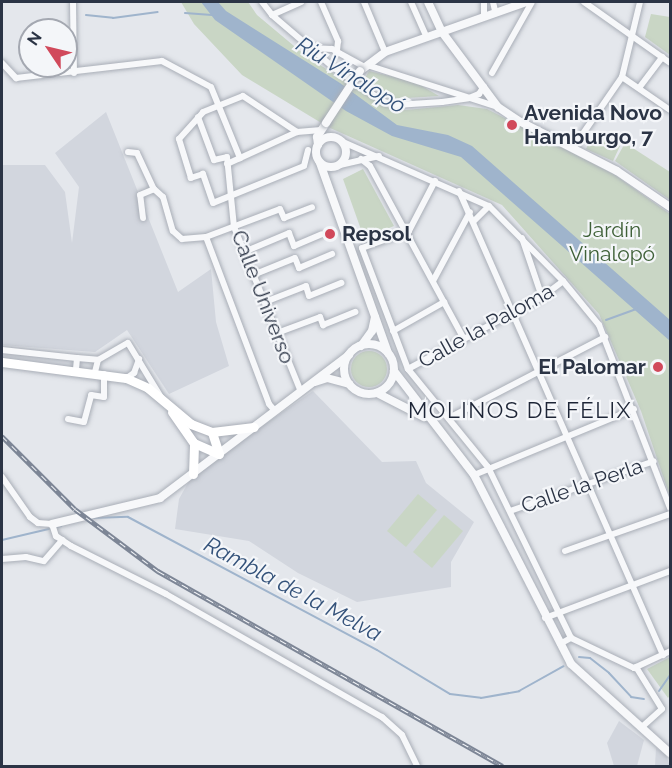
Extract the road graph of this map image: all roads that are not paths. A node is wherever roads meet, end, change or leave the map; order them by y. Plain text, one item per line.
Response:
1 (73, 2) edge
2 (262, 2) edge
3 (301, 2) edge
4 (321, 2) edge
5 (364, 2) edge
6 (411, 2) edge
7 (428, 2) edge
8 (484, 2) edge
9 (493, 2) edge
10 (526, 2) edge
11 (532, 2) edge
12 (584, 2) edge
13 (640, 2) edge
14 (495, 11) junction
15 (272, 15) junction
16 (484, 15) junction
17 (73, 18) edge
18 (442, 32) junction
19 (632, 35) junction
20 (427, 38) junction
21 (311, 48) junction
22 (337, 51) junction
23 (385, 52) junction
24 (662, 57) junction
25 (2, 63) edge
26 (670, 63) edge
27 (363, 67) junction
28 (78, 72) edge
29 (492, 73) dead end
30 (622, 77) junction
31 (18, 78) edge
32 (484, 86) junction
33 (639, 88) junction
34 (469, 98) junction
35 (219, 106) junction
36 (498, 107) junction
37 (670, 110) edge
38 (198, 117) junction
39 (323, 126) junction
40 (300, 132) junction
41 (332, 137) junction
42 (317, 142) junction
43 (343, 142) junction
44 (573, 148) junction
45 (308, 150) dead end
46 (128, 152) dead end
47 (379, 156) junction
48 (240, 158) junction
49 (362, 159) junction
50 (320, 163) junction
51 (227, 164) junction
52 (336, 166) junction
53 (435, 181) junction
54 (325, 183) junction
55 (154, 189) junction
56 (458, 190) junction
57 (231, 195) junction
58 (489, 206) junction
59 (312, 207) dead end
60 (670, 207) edge
61 (470, 212) junction
62 (143, 218) dead end
63 (474, 221) junction
64 (234, 226) junction
65 (406, 232) junction
66 (322, 234) dead end
67 (206, 237) junction
68 (522, 237) junction
69 (244, 252) junction
70 (332, 254) dead end
71 (254, 275) junction
72 (433, 280) junction
73 (563, 281) junction
74 (342, 283) dead end
75 (542, 297) junction
76 (265, 302) junction
77 (444, 302) junction
78 (355, 312) dead end
79 (514, 312) junction
80 (375, 317) junction
81 (393, 331) junction
82 (277, 333) junction
83 (605, 337) junction
84 (464, 339) junction
85 (361, 346) junction
86 (2, 350) edge
87 (388, 353) junction
88 (349, 355) junction
89 (77, 358) junction
90 (139, 359) junction
91 (98, 360) junction
92 (2, 362) edge
93 (76, 369) junction
94 (408, 369) junction
95 (394, 371) junction
96 (539, 371) junction
97 (100, 373) junction
98 (126, 378) junction
99 (349, 384) junction
100 (304, 389) junction
101 (377, 393) junction
102 (162, 400) junction
103 (170, 408) junction
104 (634, 409) junction
105 (276, 411) junction
106 (449, 418) junction
107 (68, 419) dead end
108 (254, 427) junction
109 (438, 429) junction
110 (212, 432) junction
111 (568, 436) junction
112 (194, 443) junction
113 (219, 454) junction
114 (654, 461) junction
115 (488, 467) junction
116 (193, 474) junction
117 (474, 475) junction
118 (2, 477) edge
119 (589, 486) junction
120 (670, 508) edge
121 (510, 511) junction
122 (670, 514) edge
123 (47, 524) junction
124 (611, 536) junction
125 (62, 540) junction
126 (565, 551) dead end
127 (2, 559) edge
128 (670, 571) edge
129 (632, 585) junction
130 (559, 612) junction
131 (545, 618) junction
132 (572, 638) junction
133 (560, 644) junction
134 (670, 651) edge
135 (663, 655) junction
136 (635, 667) junction
137 (644, 725) junction
138 (670, 753) edge
139 (417, 766) edge

1 - 17 street
2 - 15 street
3 - 15 street
4 - 22 street
5 - 23 street
6 - 20 street
7 - 18 street
8 - 16 street
9 - 14 street
10 - 14 street
11 - 29 street
12 - 19 street
13 - 19 street
14 - 16 street
15 - 21 street
16 - 18 street
18 - 20 street
18 - 32 street
19 - 24 street
19 - 30 street
20 - 23 street
21 - 22 street
21 - 34 street
22 - 27 street
23 - 27 street
24 - 26 street
24 - 33 street
25 - 31 street
27 - 34 street
27 - 39 street, bridge
28 - 35 street
30 - 33 street
30 - 44 street
32 - 34 street
32 - 36 street
33 - 37 street
34 - 36 street
35 - 38 street
35 - 40 street
35 - 48 street
36 - 44 street
38 - 51 street
38 - 57 street
39 - 40 street
39 - 41 street
39 - 42 street
40 - 42 street
40 - 48 street
41 - 42 street
41 - 43 street
42 - 50 street
43 - 47 street
43 - 52 street
44 - 60 street
45 - 57 street
46 - 55 street
47 - 49 street
47 - 53 street
48 - 51 street
49 - 52 street
49 - 65 street
50 - 52 street
50 - 54 street
51 - 57 street, Calle Universo
52 - 54 street
53 - 56 street
53 - 65 street
54 - 80 street
55 - 62 street
55 - 67 street
56 - 58 street
56 - 61 street
57 - 64 street, Calle Universo
58 - 63 street
58 - 68 street
59 - 64 street
61 - 63 street
61 - 72 street
63 - 79 street
64 - 67 street
64 - 69 street, Calle Universo
65 - 72 street
65 - 81 street
66 - 69 street
67 - 105 street
68 - 73 street
68 - 75 street
69 - 71 street, Calle Universo
70 - 71 street
71 - 76 street, Calle Universo
72 - 77 street
73 - 75 street, Calle la Paloma
73 - 83 street
74 - 76 street
75 - 79 street, Calle la Paloma
76 - 82 street, Calle Universo
77 - 81 street
77 - 84 street
78 - 82 street
79 - 84 street, Calle la Paloma
79 - 96 street
80 - 85 street
80 - 87 street
81 - 94 street
82 - 100 street, Calle Universo
83 - 96 street
83 - 104 street
84 - 94 street, Calle la Paloma
85 - 87 street
85 - 88 street
86 - 89 street
87 - 95 street
88 - 99 street
88 - 100 street
89 - 91 street
89 - 93 street
90 - 91 street
90 - 98 street
90 - 102 street
91 - 97 street
92 - 93 main road
93 - 97 main road
94 - 106 street
95 - 101 street
95 - 109 street
96 - 106 street
96 - 111 street
97 - 98 main road
97 - 107 street
98 - 102 main road
99 - 100 street
99 - 101 street
100 - 105 street
101 - 109 street
102 - 103 main road
103 - 110 main road
103 - 112 main road
104 - 111 street
104 - 114 street
105 - 108 street
106 - 115 street
108 - 110 main road
108 - 113 street
109 - 117 street
110 - 113 main road
111 - 115 street
111 - 119 street
112 - 113 main road
112 - 116 main road
113 - 116 street
114 - 119 street, Calle la Perla
114 - 120 street
115 - 117 street
115 - 121 street
116 - 123 street
117 - 131 street
118 - 123 street
119 - 121 street, Calle la Perla
119 - 124 street
121 - 130 street
122 - 124 street
123 - 125 street
124 - 126 street
124 - 129 street
125 - 127 street
125 - 139 street
128 - 129 street
129 - 130 street
129 - 135 street
130 - 131 street
130 - 132 street
131 - 133 street
132 - 133 street
132 - 136 street
133 - 137 street
134 - 135 street
135 - 136 street
136 - 137 street
137 - 138 street

